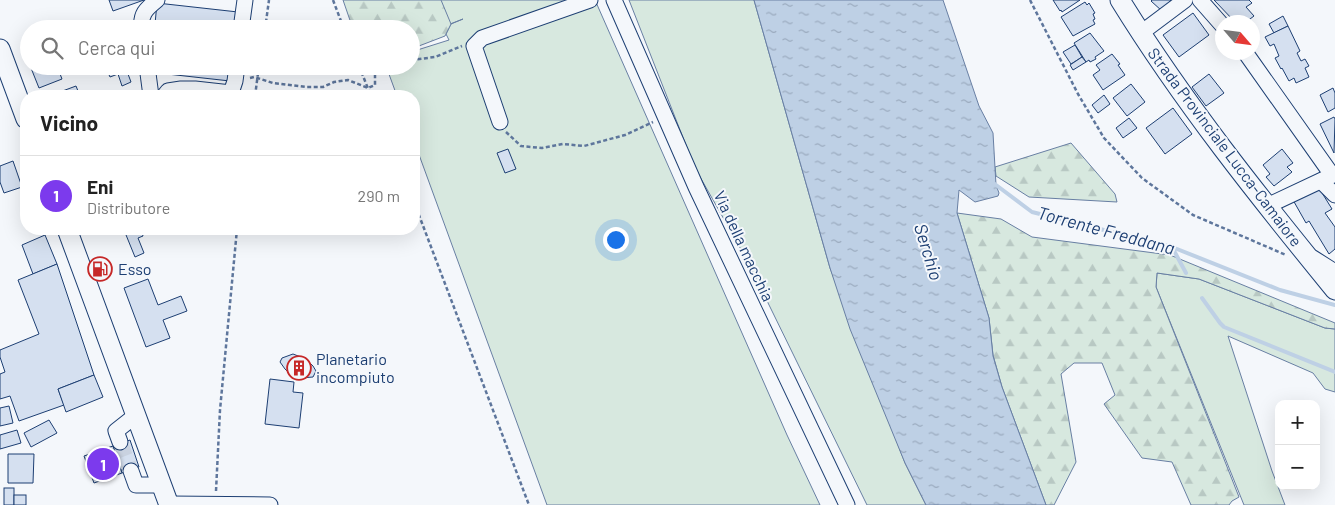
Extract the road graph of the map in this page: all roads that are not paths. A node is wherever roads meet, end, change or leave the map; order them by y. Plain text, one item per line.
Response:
1 (157, 0) edge
2 (245, 0) edge
3 (590, 0) edge
4 (614, 0) edge
5 (1120, 0) edge
6 (1185, 0) edge
7 (1200, 0) edge
8 (1215, 17) edge
9 (141, 20) edge
10 (242, 20) edge
11 (1141, 33) junction
12 (0, 49) edge
13 (1250, 60) edge
14 (148, 75) edge
15 (233, 84) edge
16 (151, 90) edge
17 (172, 90) edge
18 (20, 104) edge
19 (500, 122) road end
20 (1329, 177) edge
21 (1335, 195) edge
22 (1267, 206) junction
23 (68, 235) edge
24 (1334, 283) edge
25 (135, 416) junction
26 (120, 442) tunnel mouth
27 (130, 471) tunnel mouth
28 (161, 485) junction
29 (169, 505) edge
30 (270, 505) edge
31 (847, 505) edge

1 - 9 street
2 - 10 street
3 - 19 street
4 - 31 street, Via della macchia
5 - 11 main road, Strada Provinciale Lucca-Camaiore
6 - 11 street
7 - 8 street
11 - 22 main road, Strada Provinciale Lucca-Camaiore
12 - 18 main road
13 - 20 street
14 - 16 street
15 - 17 street
20 - 21 street
20 - 22 street
22 - 24 main road, Strada Provinciale Lucca-Camaiore
23 - 25 main road
25 - 26 street
25 - 28 main road
27 - 28 street
28 - 29 main road
29 - 30 street

